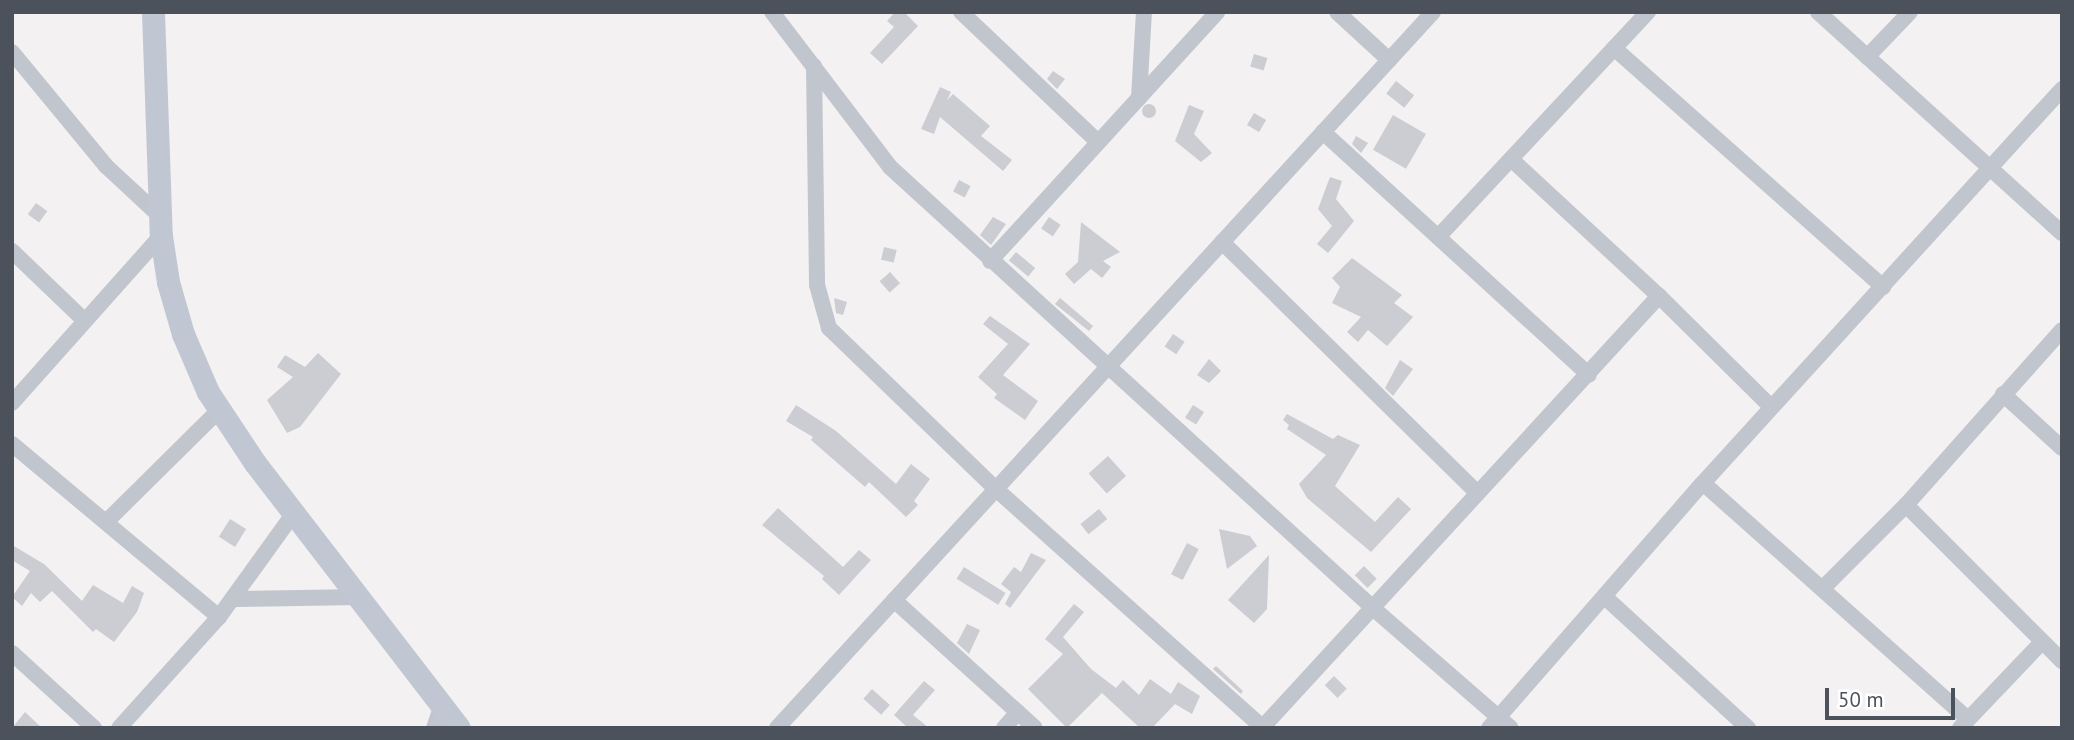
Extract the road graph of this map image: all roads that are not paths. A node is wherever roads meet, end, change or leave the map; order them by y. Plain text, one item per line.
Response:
1 (153, 12) edge
2 (772, 12) edge
3 (961, 12) edge
4 (1144, 12) edge
5 (1217, 12) edge
6 (1337, 12) edge
7 (1433, 12) edge
8 (1648, 12) edge
9 (1818, 12) edge
10 (1910, 12) edge
11 (1614, 48) junction
12 (12, 52) edge
13 (1867, 57) junction
14 (1389, 60) junction
15 (814, 66) junction
16 (2062, 89) edge
17 (1139, 98) junction
18 (1323, 132) junction
19 (1098, 142) junction
20 (1512, 160) junction
21 (1990, 170) junction
22 (160, 226) junction
23 (2062, 233) edge
24 (1438, 237) junction
25 (1222, 242) junction
26 (12, 251) edge
27 (990, 261) junction
28 (1883, 287) junction
29 (1659, 296) junction
30 (84, 320) junction
31 (2062, 330) edge
32 (1112, 366) junction
33 (1589, 375) junction
34 (2003, 394) junction
35 (12, 403) edge
36 (1771, 407) junction
37 (220, 409) junction
38 (12, 444) edge
39 (2062, 448) edge
40 (1703, 483) junction
41 (998, 490) junction
42 (1476, 492) junction
43 (1906, 505) junction
44 (294, 513) junction
45 (106, 522) junction
46 (1823, 588) junction
47 (360, 597) junction
48 (1606, 598) junction
49 (233, 599) junction
50 (894, 600) junction
51 (1374, 609) junction
52 (219, 617) junction
53 (2042, 642) junction
54 (12, 653) edge
55 (2062, 661) edge
56 (442, 705) junction
57 (1018, 712) junction
58 (1494, 722) edge
59 (1964, 723) edge
60 (1262, 727) edge
61 (94, 728) edge
62 (119, 728) edge
63 (434, 728) edge
64 (459, 728) edge
65 (777, 728) edge
66 (1004, 728) edge
67 (1035, 728) edge
68 (1511, 728) edge
69 (1748, 728) edge

1 - 22 main road
2 - 15 street
3 - 19 street
4 - 17 street
5 - 17 street
6 - 14 street
7 - 14 street
8 - 11 street
9 - 13 street
10 - 13 street
11 - 20 street
11 - 28 street
12 - 22 street
13 - 21 street
14 - 18 street
15 - 27 street
15 - 41 street
16 - 21 street
17 - 19 street
18 - 24 street
18 - 25 street
19 - 27 street
20 - 24 street
20 - 29 street
21 - 23 street
21 - 28 street
22 - 30 street
22 - 37 main road
24 - 33 street
25 - 32 street
25 - 42 street
26 - 30 street
27 - 32 street
28 - 36 street
29 - 33 street
29 - 36 street
30 - 35 street
31 - 34 street
32 - 41 street
32 - 51 street
33 - 42 street
34 - 39 street
34 - 43 street
36 - 40 street
37 - 44 main road
37 - 45 street
38 - 45 street
40 - 46 street
40 - 48 street
41 - 50 street
41 - 60 street
42 - 51 street
43 - 46 street
43 - 53 street
44 - 47 main road
44 - 49 street
45 - 52 street
46 - 59 street
47 - 49 street
47 - 56 main road
48 - 58 street
48 - 69 street
49 - 52 street
50 - 57 street
50 - 65 street
51 - 58 street
51 - 60 street
52 - 62 street
53 - 55 street
53 - 59 street
54 - 61 street
56 - 63 street
56 - 64 main road
57 - 66 street
57 - 67 street
58 - 68 street

